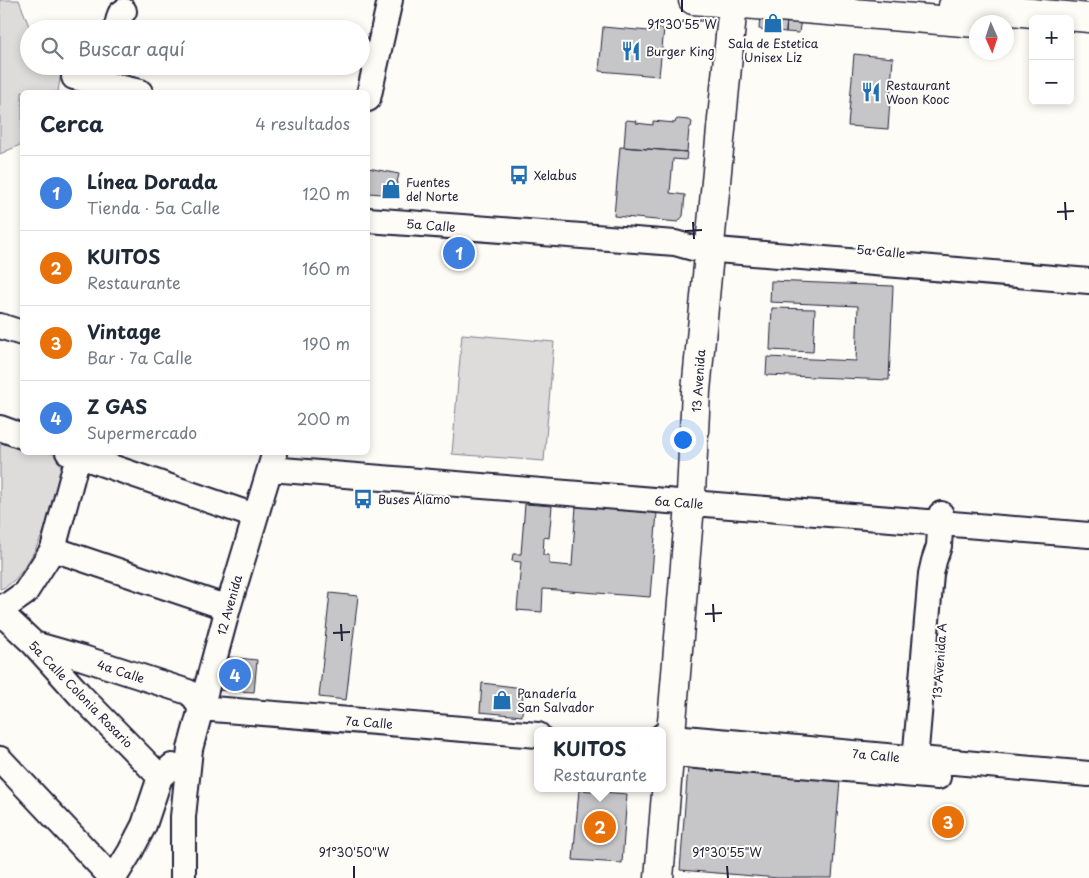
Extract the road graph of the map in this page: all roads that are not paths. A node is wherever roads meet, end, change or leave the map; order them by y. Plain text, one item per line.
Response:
1 (390, 0) edge
2 (875, 0) edge
3 (714, 2) edge
4 (1089, 18) edge
5 (969, 22) edge
6 (1014, 27) edge
7 (1029, 28) edge
8 (1074, 31) edge
9 (1089, 32) edge
10 (104, 75) edge
11 (74, 77) dead end
12 (136, 90) edge
13 (370, 90) edge
14 (370, 220) edge
15 (696, 242) junction
16 (1089, 267) edge
17 (1089, 281) edge
18 (0, 326) edge
19 (20, 332) edge
20 (0, 428) edge
21 (20, 435) edge
22 (73, 455) edge
23 (76, 455) edge
24 (273, 460) edge
25 (683, 497) junction
26 (255, 516) junction
27 (1089, 525) edge
28 (940, 528) junction
29 (1089, 535) edge
30 (53, 549) junction
31 (0, 606) edge
32 (228, 608) junction
33 (0, 612) edge
34 (34, 644) junction
35 (200, 708) junction
36 (665, 727) edge
37 (534, 735) edge
38 (666, 742) edge
39 (190, 749) junction
40 (0, 759) edge
41 (922, 767) junction
42 (1089, 774) edge
43 (160, 777) junction
44 (1089, 789) edge
45 (652, 792) edge
46 (663, 792) edge
47 (113, 878) edge
48 (183, 878) edge
49 (645, 878) edge
50 (660, 878) edge

1 - 13 street
2 - 4 main road
3 - 5 main road
3 - 15 main road, 13 Avenida
6 - 7 main road
8 - 9 main road
10 - 11 street
10 - 12 street
14 - 15 street, 5a Calle
15 - 16 street, 5a Calle
15 - 17 street, 5a Calle
15 - 25 main road, 13 Avenida
18 - 19 street
20 - 21 street
22 - 30 street
23 - 26 street
24 - 25 street, 6a Calle
24 - 26 street, 12 Avenida
25 - 28 street, 6a Calle
25 - 36 main road, 13 Avenida
26 - 32 street, 12 Avenida
27 - 28 street, 6a Calle
28 - 29 street, 6a Calle
28 - 41 street, 13 Avenida A
30 - 31 street
30 - 32 street
32 - 35 street, 12 Avenida
33 - 34 street, 5a Calle Colonia Rosario
34 - 35 street, 4a Calle
34 - 43 street, 5a Calle Colonia Rosario
35 - 37 street, 7a Calle
35 - 39 street, 12 Avenida
38 - 41 street, 7a Calle
39 - 43 street
39 - 48 street, 12 Avenida
40 - 47 street
41 - 42 street, 7a Calle
41 - 44 street, 7a Calle
43 - 47 street
45 - 49 main road
46 - 50 main road, 13 Avenida

